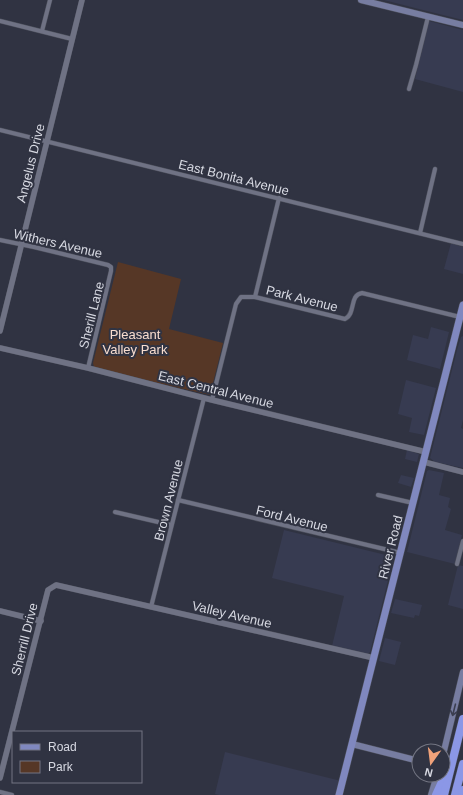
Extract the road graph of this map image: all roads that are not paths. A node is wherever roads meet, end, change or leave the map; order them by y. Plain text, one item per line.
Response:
1 (50, 0) edge
2 (82, 0) edge
3 (361, 0) edge
4 (428, 17) junction
5 (0, 21) edge
6 (463, 25) edge
7 (42, 31) junction
8 (72, 39) junction
9 (409, 89) dead end
10 (0, 130) edge
11 (47, 142) junction
12 (435, 169) dead end
13 (279, 198) junction
14 (420, 233) junction
15 (0, 240) edge
16 (463, 244) edge
17 (21, 245) junction
18 (111, 267) joint
19 (255, 297) junction
20 (463, 305) edge
21 (460, 317) junction
22 (460, 329) edge
23 (0, 331) edge
24 (0, 348) edge
25 (88, 368) junction
26 (204, 398) junction
27 (212, 400) junction
28 (426, 452) junction
29 (424, 462) junction
30 (463, 472) edge
31 (378, 495) dead end
32 (178, 500) junction
33 (414, 503) junction
34 (115, 512) dead end
35 (171, 525) junction
36 (463, 541) edge
37 (401, 553) junction
38 (457, 564) dead end
39 (85, 592) joint
40 (152, 606) junction
41 (0, 611) edge
42 (41, 621) junction
43 (374, 658) junction
44 (463, 672) edge
45 (463, 719) edge
46 (12, 731) edge
47 (12, 732) edge
48 (446, 743) edge
49 (352, 744) junction
50 (454, 756) junction
51 (411, 759) edge
52 (463, 764) edge
53 (0, 778) edge
54 (435, 783) edge
55 (463, 790) edge
56 (0, 792) edge
57 (12, 795) edge
58 (340, 795) edge
59 (431, 795) edge
60 (436, 795) edge
61 (444, 795) edge
62 (455, 795) edge
63 (462, 795) edge

1 - 7 street
2 - 8 street, Angelus Drive
3 - 4 main road
4 - 6 main road
4 - 9 street
5 - 7 street
7 - 8 street
8 - 11 street, Angelus Drive
10 - 11 street, East Bonita Avenue
11 - 13 street, East Bonita Avenue
11 - 17 street, Angelus Drive
12 - 14 street
13 - 14 street, East Bonita Avenue
13 - 19 street
14 - 16 street, East Bonita Avenue
15 - 17 street, Withers Avenue
17 - 18 street, Withers Avenue
17 - 23 street, Angelus Drive
18 - 25 street, Sherill Lane
19 - 21 street, Park Avenue
19 - 27 street, Park Avenue
20 - 21 main road, River Road
21 - 22 main road, River Road
22 - 28 main road, River Road
24 - 25 street, East Central Avenue
25 - 26 street, East Central Avenue
26 - 27 street, East Central Avenue
26 - 32 street, Brown Avenue
27 - 28 street, East Central Avenue
28 - 29 main road, River Road
29 - 30 street
29 - 33 main road, River Road
31 - 33 street
32 - 35 street, Brown Avenue
32 - 37 street, Ford Avenue
33 - 37 main road, River Road
34 - 35 street
35 - 40 street, Brown Avenue
36 - 38 street
37 - 43 main road, River Road
39 - 40 street, Valley Avenue
39 - 42 street, Sherrill Drive
40 - 43 street, Valley Avenue
41 - 42 street
42 - 46 street, Sherrill Drive
43 - 49 main road, River Road
44 -> 48 main road
45 - 50 highway
47 - 53 street, Sherrill Drive
49 - 51 main road
49 - 58 main road, River Road
50 - 60 highway
50 - 61 highway
52 - 62 highway
54 - 59 main road
55 - 63 highway
56 - 57 street

